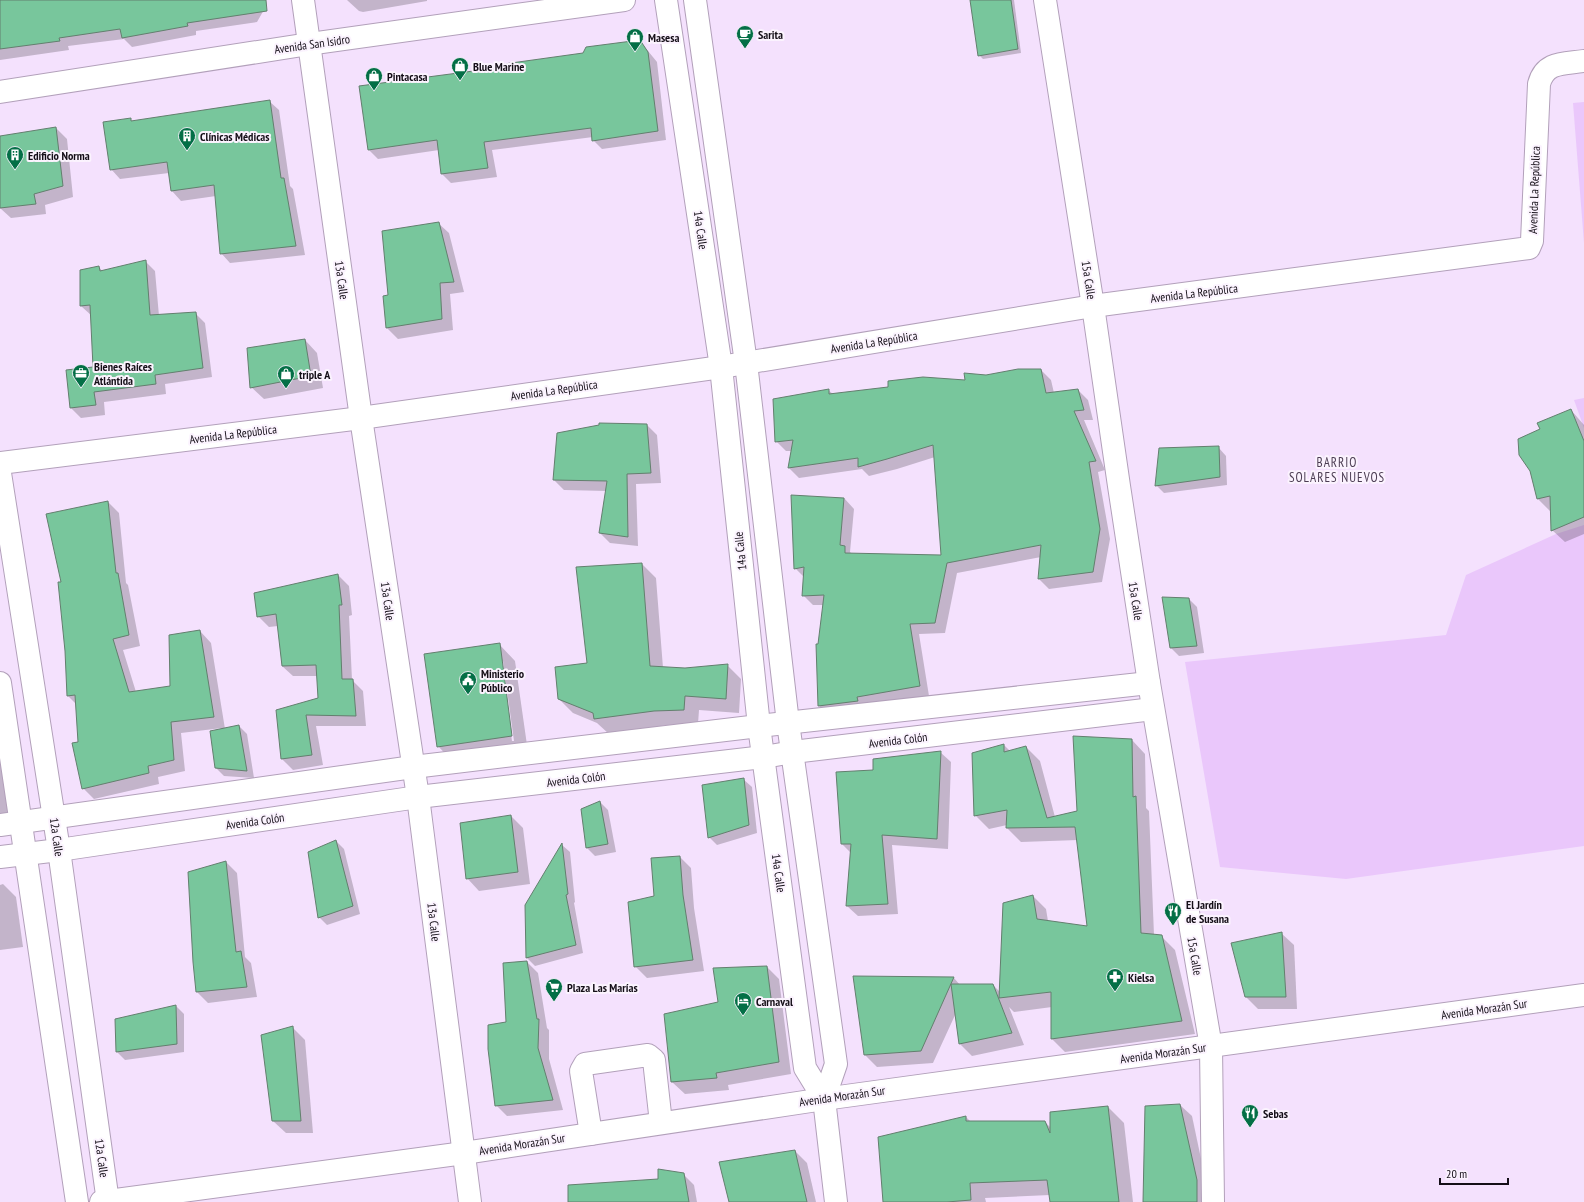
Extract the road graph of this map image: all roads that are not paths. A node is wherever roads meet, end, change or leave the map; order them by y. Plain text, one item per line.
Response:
1 (303, 0) edge
2 (624, 0) edge
3 (666, 0) edge
4 (695, 0) edge
5 (1045, 0) edge
6 (309, 44) junction
7 (1584, 61) edge
8 (0, 92) edge
9 (1093, 306) junction
10 (746, 362) junction
11 (721, 367) junction
12 (361, 418) junction
13 (0, 463) edge
14 (0, 473) edge
15 (0, 682) edge
16 (1149, 683) junction
17 (1153, 709) junction
18 (788, 722) junction
19 (759, 726) junction
20 (793, 752) junction
21 (764, 757) junction
22 (413, 767) junction
23 (418, 798) junction
24 (54, 818) junction
25 (21, 822) junction
26 (0, 825) edge
27 (59, 850) junction
28 (25, 853) junction
29 (0, 857) edge
30 (1584, 995) edge
31 (1211, 1047) junction
32 (824, 1099) junction
33 (661, 1123) junction
34 (591, 1134) junction
35 (464, 1153) junction
36 (77, 1202) edge
37 (101, 1202) edge
38 (108, 1202) edge
39 (470, 1202) edge
40 (836, 1202) edge
41 (1213, 1202) edge

1 - 6 street, 13a Calle
2 - 6 street, Avenida San Isidro
3 - 11 street, 14a Calle
4 - 10 street, 14a Calle
5 - 9 street, 15a Calle
6 - 8 street, Avenida San Isidro
6 - 12 street, 13a Calle
7 - 9 street, Avenida La República
9 - 10 street, Avenida La República
9 - 16 street, 15a Calle
10 - 11 street, Avenida La República
10 - 18 street, 14a Calle
11 - 12 street, Avenida La República
11 - 19 street, 14a Calle
12 - 13 street, Avenida La República
12 - 22 street, 13a Calle
14 - 24 street, 12a Calle
15 - 25 street
16 - 17 street, 15a Calle
16 - 18 street
17 - 20 street, Avenida Colón
17 - 31 street, 15a Calle
18 - 19 street
18 - 20 street, 14a Calle
19 - 21 street, 14a Calle
19 - 22 street
20 - 21 street, Avenida Colón
20 - 32 street, 14a Calle
21 - 23 street, Avenida Colón
21 - 32 street, 14a Calle
22 - 23 street, 13a Calle
22 - 24 street
23 - 27 street, Avenida Colón
23 - 35 street, 13a Calle
24 - 25 street
24 - 27 street, 12a Calle
25 - 26 street
25 - 28 street
27 - 28 street, Avenida Colón
27 - 38 street, 12a Calle
28 - 29 street, Avenida Colón
28 - 36 street
30 - 31 street, Avenida Morazán Sur
31 - 32 street, Avenida Morazán Sur
31 - 41 street, 15a Calle
32 - 33 street, Avenida Morazán Sur
32 - 40 street, 14a Calle
33 - 34 street, Avenida Morazán Sur
33 - 34 street
34 - 35 street, Avenida Morazán Sur
35 - 38 street, Avenida Morazán Sur
35 - 39 street, 13a Calle
37 - 38 street, Avenida Morazán Sur

